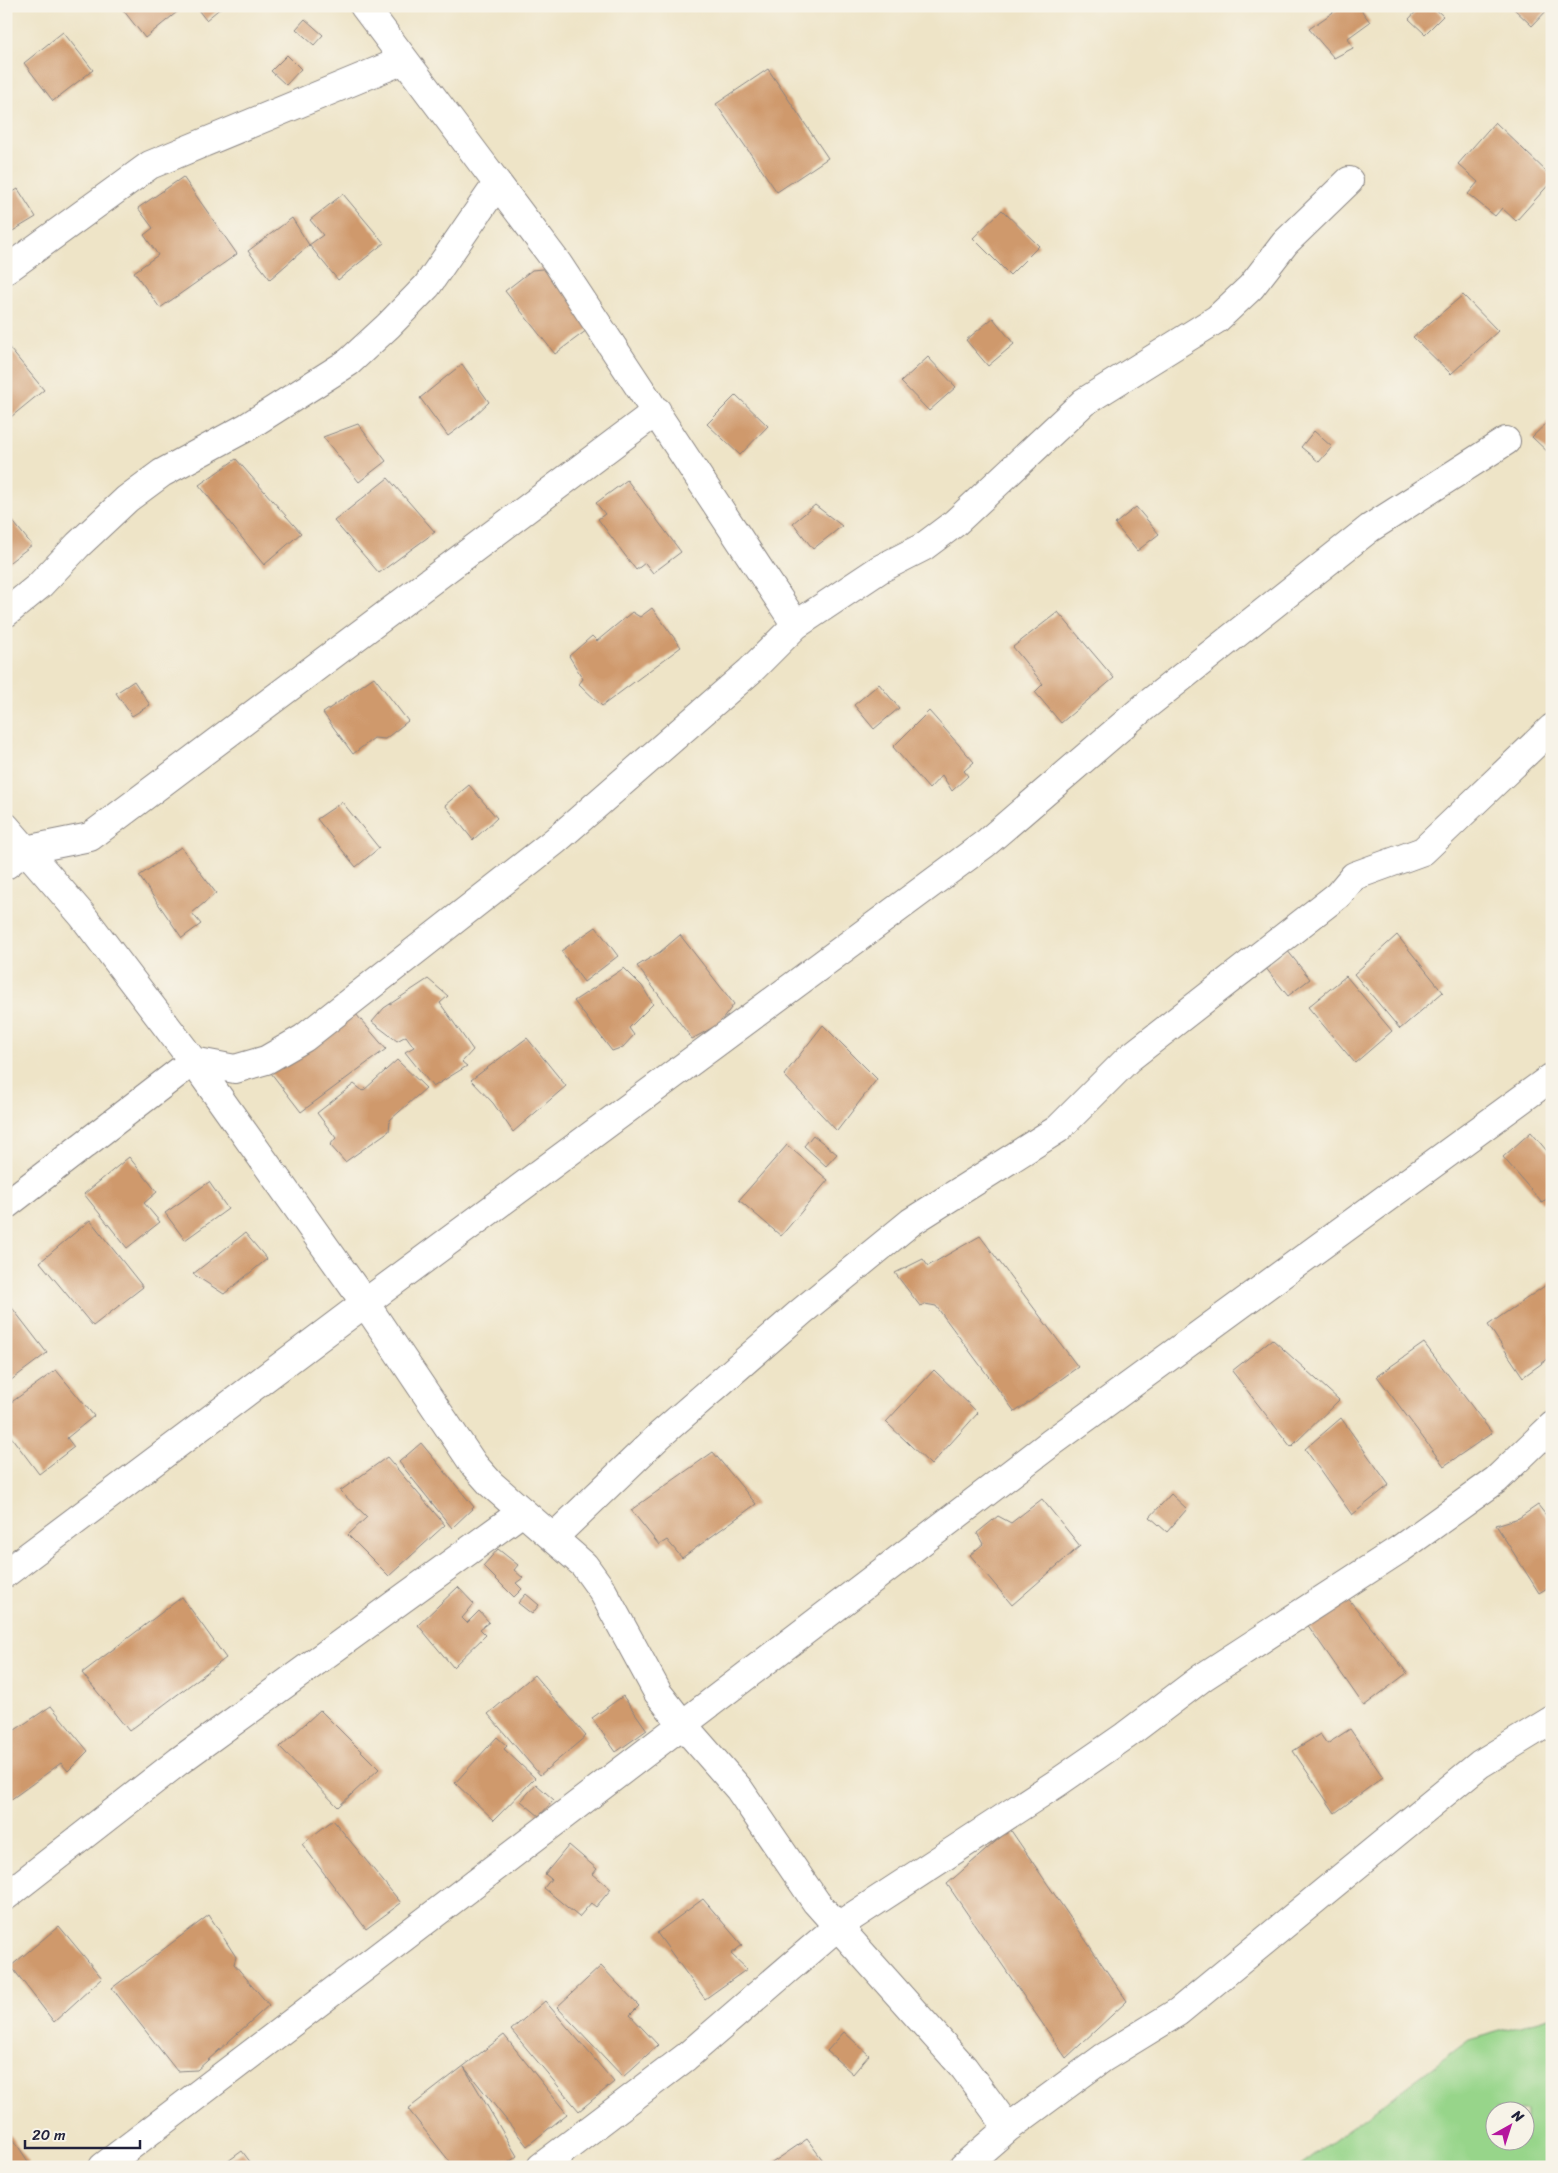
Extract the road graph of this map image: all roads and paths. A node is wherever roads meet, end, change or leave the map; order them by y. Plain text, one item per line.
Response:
1 (364, 6) edge
2 (404, 60) junction
3 (1349, 181) dead end
4 (497, 184) junction
5 (6, 270) edge
6 (657, 411) junction
7 (1506, 441) dead end
8 (6, 613) edge
9 (796, 625) junction
10 (1552, 728) edge
11 (6, 826) edge
12 (16, 858) edge
13 (193, 1061) junction
14 (1552, 1077) edge
15 (6, 1205) edge
16 (365, 1303) junction
17 (1552, 1426) edge
18 (522, 1512) junction
19 (554, 1538) junction
20 (6, 1574) edge
21 (1552, 1720) edge
22 (683, 1725) junction
23 (6, 1896) edge
24 (838, 1926) junction
25 (1008, 2128) junction
26 (102, 2167) edge
27 (541, 2167) edge
28 (963, 2167) edge

1 - 2 street
2 - 4 street
2 - 5 street
3 - 9 street
4 - 6 street
4 - 8 street
6 - 9 street
6 - 12 street
7 - 16 street
9 - 13 street
10 - 19 street
11 - 12 street
12 - 13 street
13 - 15 street
13 - 16 street
14 - 22 street
16 - 18 street
16 - 20 street
17 - 24 street
18 - 19 street
18 - 23 street
19 - 22 street
21 - 25 street
22 - 24 street
22 - 26 street
24 - 25 street
24 - 27 street
25 - 28 street

